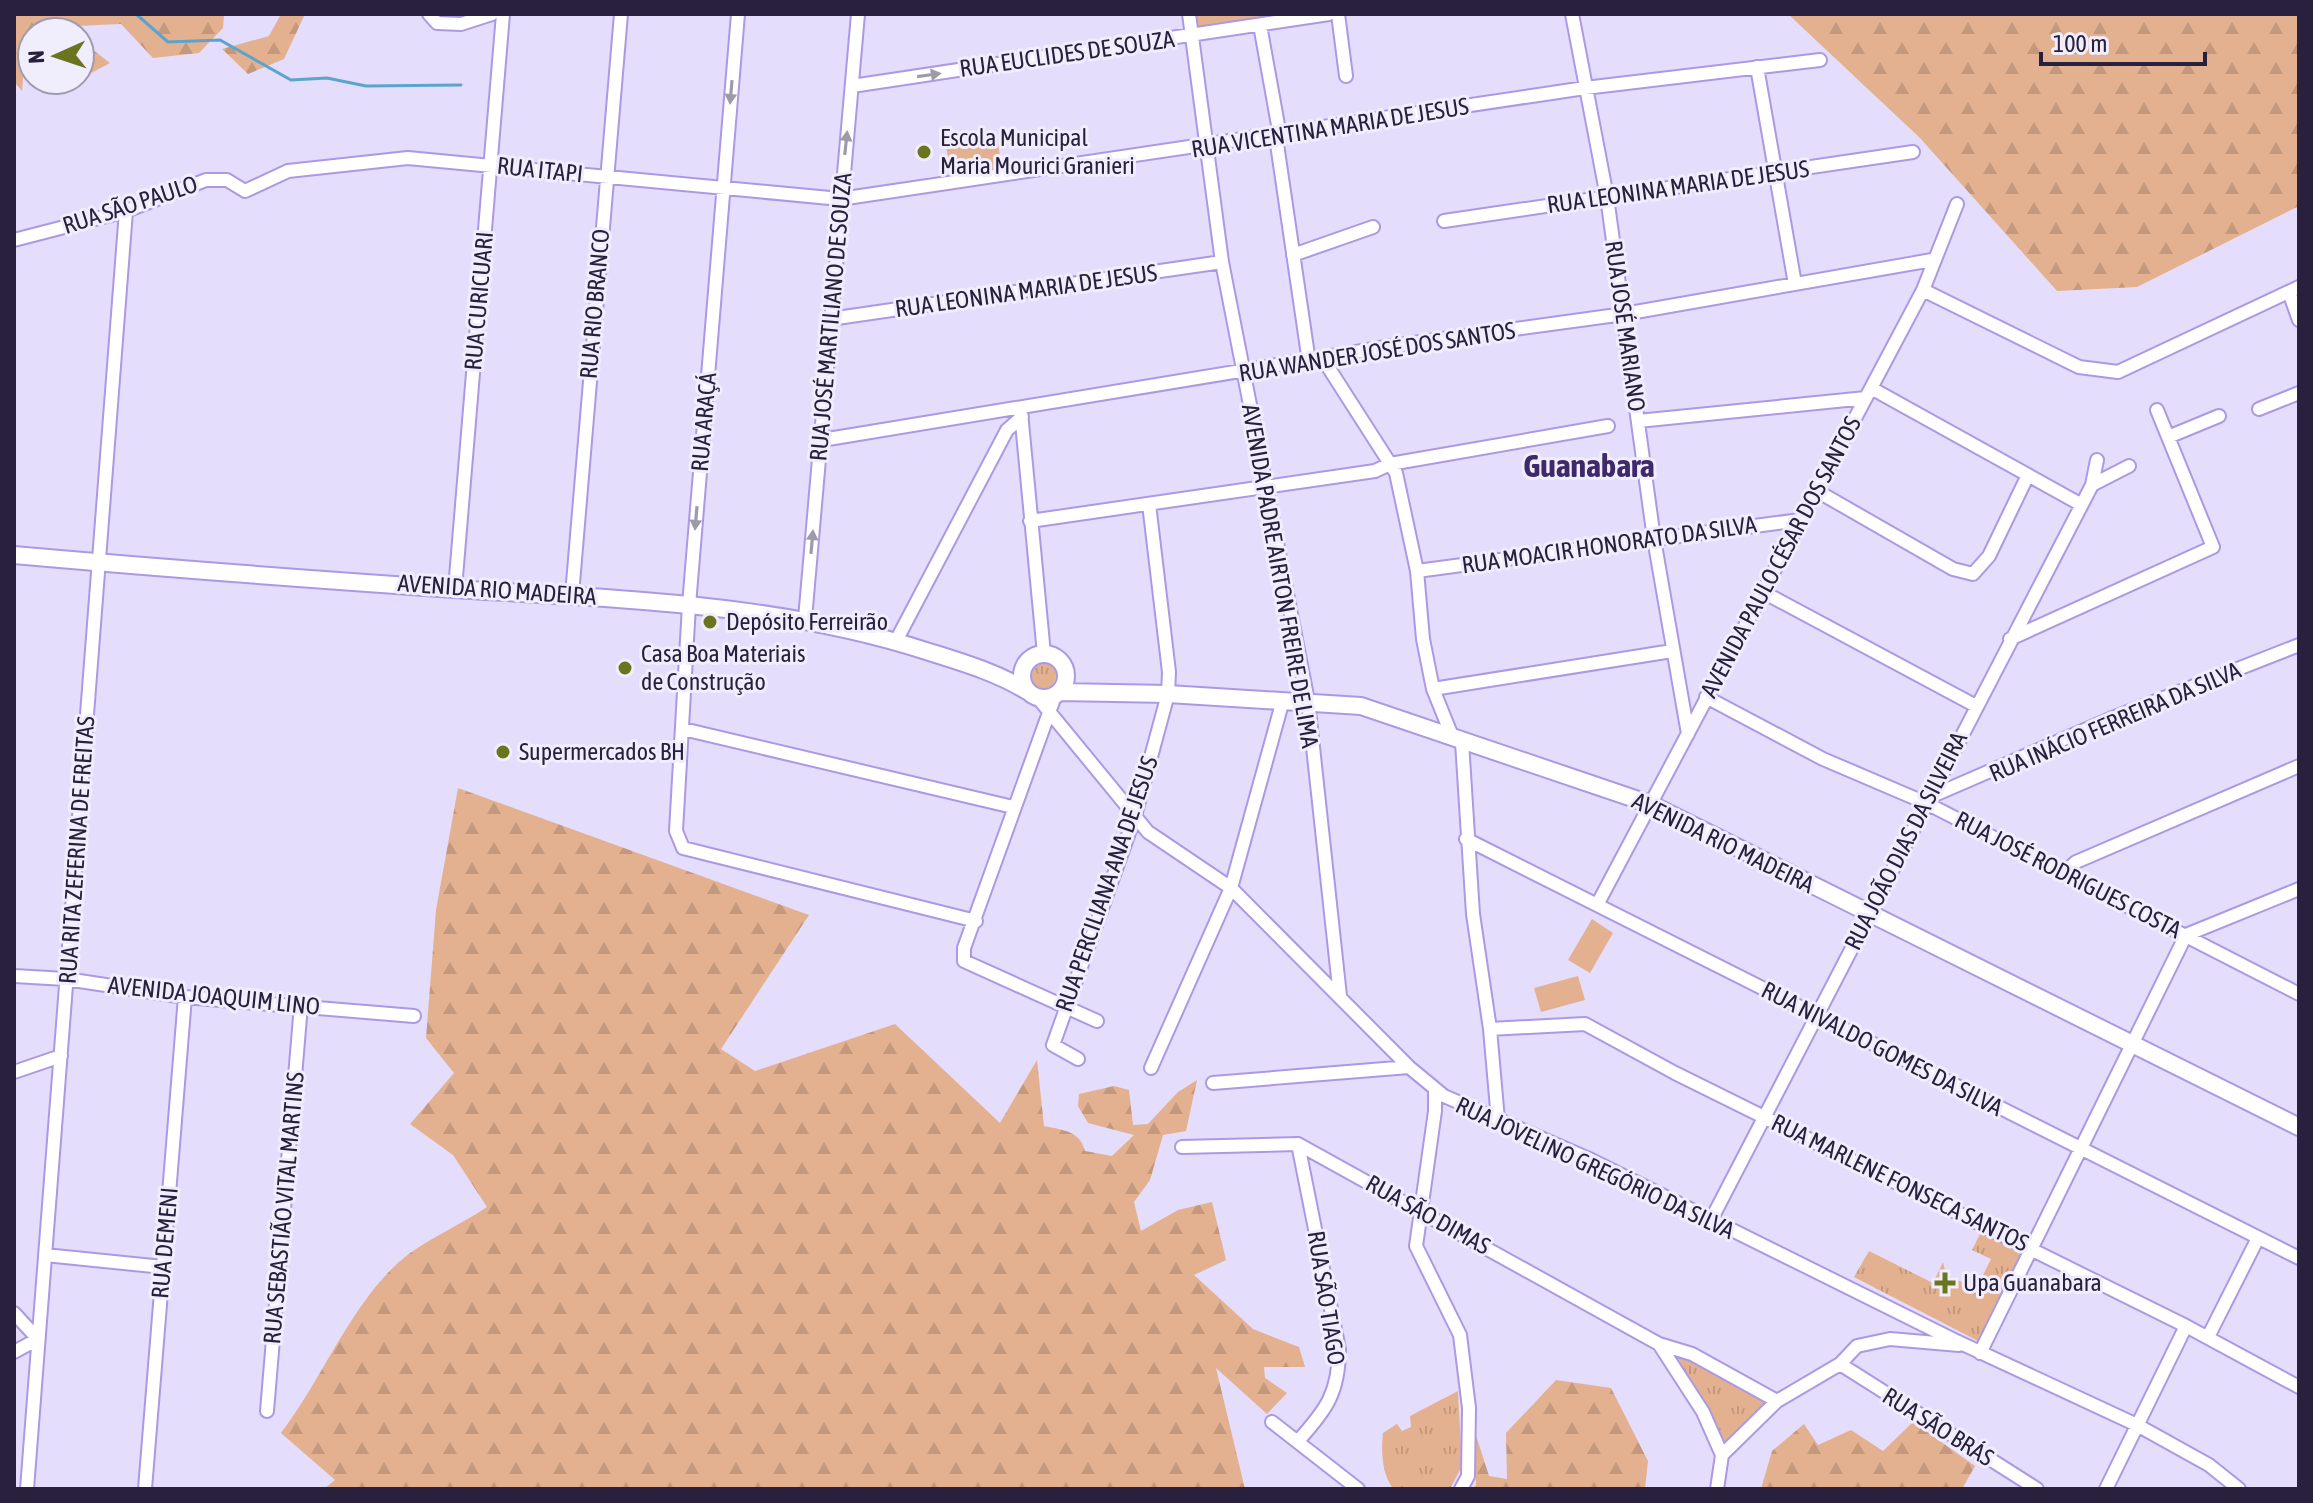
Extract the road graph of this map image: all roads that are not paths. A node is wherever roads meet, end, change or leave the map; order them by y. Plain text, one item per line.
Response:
1 (492, 14) edge
2 (503, 14) edge
3 (621, 14) edge
4 (738, 14) edge
5 (858, 14) edge
6 (1189, 14) edge
7 (1329, 14) edge
8 (1338, 14) edge
9 (1572, 14) edge
10 (433, 18) edge
11 (1260, 25) junction
12 (1192, 36) junction
13 (1820, 60) dead end
14 (1757, 67) junction
15 (1346, 76) dead end
16 (852, 86) junction
17 (1585, 88) junction
18 (1280, 136) junction
19 (1207, 147) junction
20 (1913, 152) dead end
21 (490, 165) junction
22 (1775, 173) junction
23 (606, 177) junction
24 (723, 188) junction
25 (245, 191) joint
26 (1607, 197) junction
27 (840, 199) junction
28 (1957, 204) dead end
29 (126, 211) junction
30 (1444, 221) dead end
31 (1373, 227) dead end
32 (14, 240) edge
33 (1293, 255) junction
34 (1932, 260) junction
35 (1222, 262) junction
36 (1795, 284) junction
37 (2294, 289) edge
38 (1923, 290) junction
39 (1624, 314) junction
40 (830, 319) junction
41 (2299, 320) edge
42 (1323, 359) junction
43 (1309, 362) junction
44 (1242, 373) junction
45 (1868, 393) junction
46 (2299, 393) edge
47 (2259, 409) dead end
48 (2157, 410) dead end
49 (1021, 413) junction
50 (2219, 416) dead end
51 (1638, 421) junction
52 (1608, 426) dead end
53 (2168, 437) junction
54 (822, 440) junction
55 (2097, 460) dead end
56 (1390, 464) junction
57 (2129, 466) dead end
58 (2028, 475) junction
59 (2092, 485) junction
60 (1266, 488) junction
61 (1817, 491) junction
62 (1149, 504) junction
63 (2080, 504) junction
64 (1800, 520) junction
65 (1030, 521) junction
66 (1654, 539) junction
67 (14, 555) edge
68 (99, 563) junction
69 (1417, 571) junction
70 (455, 589) junction
71 (1763, 592) junction
72 (572, 595) junction
73 (689, 605) junction
74 (805, 619) junction
75 (2010, 639) junction
76 (896, 641) junction
77 (2299, 645) edge
78 (1672, 651) junction
79 (1044, 654) junction
80 (1027, 662) junction
81 (974, 666) junction
82 (1065, 669) junction
83 (1433, 689) junction
84 (1108, 692) junction
85 (1168, 694) junction
86 (1032, 695) junction
87 (1706, 697) junction
88 (1055, 700) junction
89 (1283, 700) junction
90 (1308, 701) junction
91 (1976, 706) junction
92 (683, 729) junction
93 (1688, 734) junction
94 (1457, 739) junction
95 (2299, 766) edge
96 (1928, 800) junction
97 (1650, 804) junction
98 (1013, 807) junction
99 (1135, 816) junction
100 (1466, 839) junction
101 (2063, 874) junction
102 (1231, 888) junction
103 (2299, 889) edge
104 (1597, 905) junction
105 (1867, 914) junction
106 (976, 921) junction
107 (2186, 935) junction
108 (14, 976) edge
109 (66, 979) junction
110 (2299, 994) edge
111 (1340, 996) junction
112 (185, 997) junction
113 (301, 1005) junction
114 (1066, 1008) junction
115 (414, 1016) dead end
116 (1816, 1016) junction
117 (1097, 1021) dead end
118 (1490, 1029) junction
119 (2134, 1045) junction
120 (61, 1056) junction
121 (1078, 1059) dead end
122 (1409, 1067) junction
123 (1151, 1068) dead end
124 (14, 1072) edge
125 (1213, 1083) dead end
126 (1435, 1089) junction
127 (1763, 1116) junction
128 (1498, 1120) junction
129 (2299, 1127) edge
130 (1298, 1144) junction
131 (1182, 1147) dead end
132 (2082, 1149) junction
133 (1420, 1211) junction
134 (1710, 1222) junction
135 (2258, 1238) junction
136 (2031, 1248) junction
137 (45, 1255) junction
138 (2299, 1258) edge
139 (163, 1267) junction
140 (14, 1313) edge
141 (2186, 1326) junction
142 (2208, 1337) junction
143 (38, 1339) junction
144 (1659, 1344) junction
145 (1966, 1346) junction
146 (14, 1352) edge
147 (1980, 1353) junction
148 (1840, 1364) junction
149 (2299, 1387) edge
150 (1777, 1401) junction
151 (267, 1411) dead end
152 (1272, 1422) dead end
153 (2137, 1425) junction
154 (1298, 1441) junction
155 (1722, 1455) junction
156 (27, 1485) edge
157 (14, 1487) edge
158 (145, 1489) edge
159 (1358, 1489) edge
160 (1461, 1489) edge
161 (1717, 1489) edge
162 (2037, 1489) edge
163 (2106, 1489) edge
164 (2239, 1489) edge

1 - 10 street
2 - 21 street, RUA CURICUARI
3 - 23 street, RUA RIO BRANCO
4 -> 24 street, RUA ARAÇÁ
5 - 16 street, RUA JOSÉ MARTILIANO DE SOUZA
6 - 12 street, AVENIDA PADRE AIRTON FREIRE DE LIMA
7 - 11 street, RUA EUCLIDES DE SOUZA
8 - 15 street
9 - 17 street, RUA JOSÉ MARIANO
11 - 12 street, RUA EUCLIDES DE SOUZA
11 - 18 street
16 -> 12 street, RUA EUCLIDES DE SOUZA
12 - 19 street, AVENIDA PADRE AIRTON FREIRE DE LIMA
13 - 14 street, RUA VICENTINA MARIA DE JESUS
14 - 17 street, RUA VICENTINA MARIA DE JESUS
14 - 22 street
27 -> 16 street, RUA JOSÉ MARTILIANO DE SOUZA
17 - 18 street, RUA VICENTINA MARIA DE JESUS
17 - 26 street, RUA JOSÉ MARIANO
18 - 19 street, RUA VICENTINA MARIA DE JESUS
18 - 33 street
19 - 27 street, RUA VICENTINA MARIA DE JESUS
19 - 35 street, AVENIDA PADRE AIRTON FREIRE DE LIMA
20 - 22 street, RUA LEONINA MARIA DE JESUS
21 - 23 street, RUA ITAPI
21 - 25 street, RUA ITAPI
21 - 70 street, RUA CURICUARI
22 - 26 street, RUA LEONINA MARIA DE JESUS
22 - 36 street
23 - 24 street, RUA ITAPI
23 - 72 street, RUA RIO BRANCO
24 - 27 street, RUA ITAPI
24 -> 73 street, RUA ARAÇÁ
25 - 29 street, RUA SÃO PAULO
26 - 30 street, RUA LEONINA MARIA DE JESUS
26 - 39 street, RUA JOSÉ MARIANO
27 - 40 street, RUA JOSÉ MARTILIANO DE SOUZA
28 - 34 street, AVENIDA PAULO CÉSAR DOS SANTOS
29 - 32 street, RUA SÃO PAULO
29 - 68 street, RUA RITA ZEFERINA DE FREITAS
31 - 33 street
33 - 43 street
34 - 36 street, RUA WANDER JOSÉ DOS SANTOS
34 - 38 street, AVENIDA PAULO CÉSAR DOS SANTOS
35 - 40 street, RUA LEONINA MARIA DE JESUS
35 - 44 street, AVENIDA PADRE AIRTON FREIRE DE LIMA
36 - 39 street, RUA WANDER JOSÉ DOS SANTOS
37 - 38 street
37 - 41 street
38 - 45 street, AVENIDA PAULO CÉSAR DOS SANTOS
39 - 42 street, RUA WANDER JOSÉ DOS SANTOS
39 - 51 street, RUA JOSÉ MARIANO
40 - 54 street, RUA JOSÉ MARTILIANO DE SOUZA
42 - 43 street, RUA WANDER JOSÉ DOS SANTOS
42 - 56 street
43 - 44 street, RUA WANDER JOSÉ DOS SANTOS
44 - 49 street, RUA WANDER JOSÉ DOS SANTOS
44 - 60 street, AVENIDA PADRE AIRTON FREIRE DE LIMA
45 - 51 street
45 - 58 street
45 - 61 street, AVENIDA PAULO CÉSAR DOS SANTOS
46 - 47 street
48 - 53 street
49 - 54 street, RUA WANDER JOSÉ DOS SANTOS
49 - 65 street
49 - 76 street
50 - 53 street
51 - 66 street, RUA JOSÉ MARIANO
52 - 56 street
53 - 75 street
74 -> 54 street, RUA JOSÉ MARTILIANO DE SOUZA
55 - 59 street, RUA JOÃO DIAS DA SILVEIRA
56 - 60 street
56 - 69 street
57 - 59 street
58 - 61 street
58 - 63 street
59 - 63 street, RUA JOÃO DIAS DA SILVEIRA
60 - 62 street
60 - 90 street, AVENIDA PADRE AIRTON FREIRE DE LIMA
61 - 64 street, AVENIDA PAULO CÉSAR DOS SANTOS
62 - 65 street
62 - 85 street, RUA PERCILIANA ANA DE JESUS
63 - 75 street, RUA JOÃO DIAS DA SILVEIRA
64 - 66 street, RUA MOACIR HONORATO DA SILVA
64 - 71 street, AVENIDA PAULO CÉSAR DOS SANTOS
65 - 79 street
66 - 69 street, RUA MOACIR HONORATO DA SILVA
66 - 78 street, RUA JOSÉ MARIANO
67 - 68 main road, AVENIDA RIO MADEIRA
68 - 70 main road, AVENIDA RIO MADEIRA
68 - 109 street, RUA RITA ZEFERINA DE FREITAS
69 - 83 street
70 - 72 main road, AVENIDA RIO MADEIRA
71 - 87 street, AVENIDA PAULO CÉSAR DOS SANTOS
71 - 91 street
72 - 73 main road, AVENIDA RIO MADEIRA
73 - 74 main road, AVENIDA RIO MADEIRA
73 - 92 street, RUA ARAÇÁ
74 - 76 main road, AVENIDA RIO MADEIRA
75 - 91 street, RUA JOÃO DIAS DA SILVEIRA
76 - 81 main road, AVENIDA RIO MADEIRA
77 - 96 street, RUA INÁCIO FERREIRA DA SILVA
78 - 83 street
78 - 93 street, RUA JOSÉ MARIANO
79 - 80 main road
79 - 82 main road
80 - 81 main road, AVENIDA RIO MADEIRA
80 - 86 main road
81 - 86 main road, AVENIDA RIO MADEIRA
82 - 84 main road, AVENIDA RIO MADEIRA
82 - 88 main road
83 - 94 street
84 - 85 main road, AVENIDA RIO MADEIRA
84 - 88 main road, AVENIDA RIO MADEIRA
85 - 89 main road, AVENIDA RIO MADEIRA
85 - 99 street, RUA PERCILIANA ANA DE JESUS
86 - 88 main road
87 - 93 street, AVENIDA PAULO CÉSAR DOS SANTOS
87 - 96 street, RUA JOSÉ RODRIGUES COSTA
88 - 98 street
88 - 99 street, RUA JOVELINO GREGÓRIO DA SILVA
89 - 90 main road, AVENIDA RIO MADEIRA
89 - 102 street
90 - 94 main road, AVENIDA RIO MADEIRA
90 - 111 street, AVENIDA PADRE AIRTON FREIRE DE LIMA
91 - 96 street, RUA JOÃO DIAS DA SILVEIRA
92 - 98 street
92 - 106 street, RUA ARAÇÁ
93 - 97 street, AVENIDA PAULO CÉSAR DOS SANTOS
94 - 97 main road, AVENIDA RIO MADEIRA
94 - 100 street
95 - 101 street
96 - 101 street, RUA JOSÉ RODRIGUES COSTA
96 - 105 street, RUA JOÃO DIAS DA SILVEIRA
97 - 104 street, AVENIDA PAULO CÉSAR DOS SANTOS
97 - 105 main road, AVENIDA RIO MADEIRA
98 - 106 street
99 - 102 street, RUA JOVELINO GREGÓRIO DA SILVA
99 - 114 street, RUA PERCILIANA ANA DE JESUS
100 - 104 street, RUA NIVALDO GOMES DA SILVA
100 - 118 street
101 - 107 street, RUA JOSÉ RODRIGUES COSTA
102 - 111 street, RUA JOVELINO GREGÓRIO DA SILVA
102 - 123 street
103 - 107 street
104 - 116 street, RUA NIVALDO GOMES DA SILVA
105 - 116 street, RUA JOÃO DIAS DA SILVEIRA
105 - 119 main road, AVENIDA RIO MADEIRA
106 - 114 street
107 - 110 street, RUA JOSÉ RODRIGUES COSTA
107 - 119 street
108 - 109 street, AVENIDA JOAQUIM LINO
109 - 112 street, AVENIDA JOAQUIM LINO
109 - 120 street, RUA RITA ZEFERINA DE FREITAS
111 - 122 street, RUA JOVELINO GREGÓRIO DA SILVA
112 - 113 street, AVENIDA JOAQUIM LINO
112 - 139 street, RUA DEMENI
113 - 115 street, AVENIDA JOAQUIM LINO
113 - 151 street, RUA SEBASTIÃO VITAL MARTINS
114 - 117 street
114 - 121 street, RUA PERCILIANA ANA DE JESUS
116 - 127 street, RUA JOÃO DIAS DA SILVEIRA
116 - 132 street, RUA NIVALDO GOMES DA SILVA
118 - 127 street, RUA MARLENE FONSECA SANTOS
118 - 128 street
119 - 129 main road, AVENIDA RIO MADEIRA
119 - 132 street
120 - 124 street
120 - 137 street, RUA RITA ZEFERINA DE FREITAS
122 - 125 street
122 - 126 street, RUA JOVELINO GREGÓRIO DA SILVA
126 - 128 street, RUA JOVELINO GREGÓRIO DA SILVA
126 - 133 street
127 - 134 street, RUA JOÃO DIAS DA SILVEIRA
127 - 136 street, RUA MARLENE FONSECA SANTOS
128 - 134 street, RUA JOVELINO GREGÓRIO DA SILVA
130 - 131 street, RUA SÃO DIMAS
130 - 133 street, RUA SÃO DIMAS
130 - 154 street, RUA SÃO TIAGO
132 - 135 street, RUA NIVALDO GOMES DA SILVA
132 - 136 street
133 - 144 street, RUA SÃO DIMAS
133 - 160 street
134 - 145 street, RUA JOVELINO GREGÓRIO DA SILVA
135 - 138 street, RUA NIVALDO GOMES DA SILVA
135 - 142 street
136 - 141 street, RUA MARLENE FONSECA SANTOS
136 - 147 street
137 - 139 street
137 - 143 street, RUA RITA ZEFERINA DE FREITAS
139 - 158 street, RUA DEMENI
140 - 143 street
141 - 142 street, RUA MARLENE FONSECA SANTOS
141 - 153 street
142 - 149 street, RUA MARLENE FONSECA SANTOS
143 - 146 street
143 - 156 street, RUA RITA ZEFERINA DE FREITAS
144 - 150 street, RUA SÃO DIMAS
144 - 155 street, RUA SÃO DIMAS
145 - 147 street, RUA JOVELINO GREGÓRIO DA SILVA
145 - 148 street
147 - 153 street, RUA JOVELINO GREGÓRIO DA SILVA
148 - 150 street
148 - 162 street, RUA SÃO BRÁS
150 - 155 street
152 - 154 street
153 - 163 street
153 - 164 street, RUA JOVELINO GREGÓRIO DA SILVA
154 - 159 street
155 - 161 street
156 - 157 street

